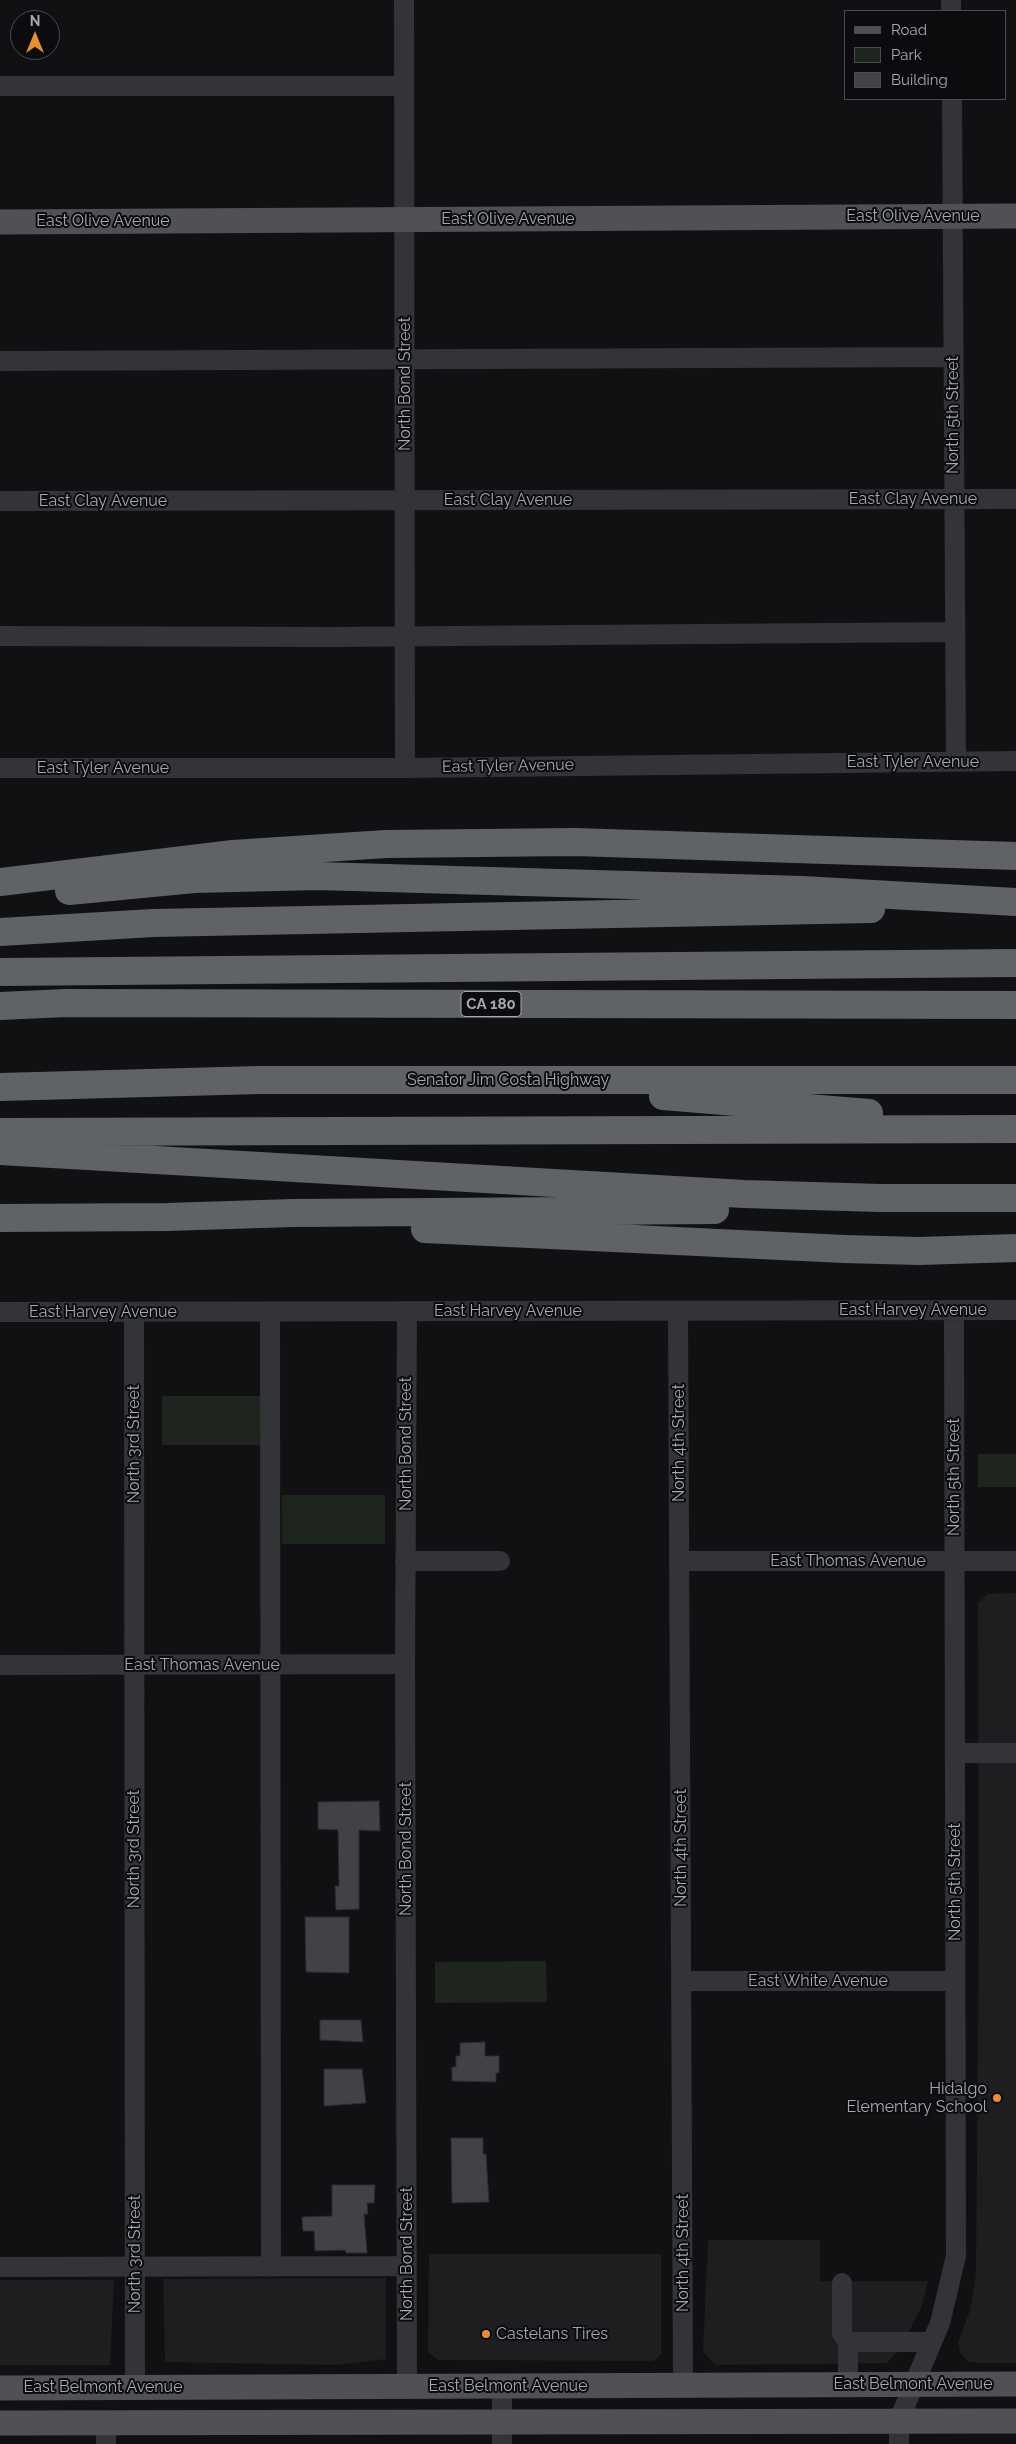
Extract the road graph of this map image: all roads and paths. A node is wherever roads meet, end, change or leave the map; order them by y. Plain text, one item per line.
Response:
1 (404, 0) edge
2 (0, 86) edge
3 (404, 86) junction
4 (952, 100) edge
5 (952, 216) junction
6 (1016, 216) edge
7 (404, 220) junction
8 (0, 222) edge
9 (953, 357) junction
10 (0, 361) edge
11 (405, 361) junction
12 (954, 499) junction
13 (1016, 499) edge
14 (405, 500) junction
15 (0, 501) edge
16 (955, 632) junction
17 (0, 636) edge
18 (405, 636) junction
19 (956, 761) junction
20 (1016, 762) edge
21 (0, 768) edge
22 (406, 768) junction
23 (1016, 856) edge
24 (0, 882) edge
25 (0, 899) edge
26 (1016, 902) edge
27 (0, 932) edge
28 (1016, 963) edge
29 (0, 972) edge
30 (1016, 1003) edge
31 (0, 1006) edge
32 (454, 1080) junction
33 (1016, 1080) edge
34 (0, 1087) edge
35 (1016, 1124) edge
36 (1016, 1128) edge
37 (0, 1132) edge
38 (0, 1151) edge
39 (1016, 1198) edge
40 (1016, 1207) edge
41 (167, 1217) junction
42 (0, 1218) edge
43 (1016, 1248) edge
44 (954, 1310) junction
45 (1016, 1310) edge
46 (407, 1311) junction
47 (678, 1311) junction
48 (0, 1312) edge
49 (134, 1312) junction
50 (270, 1312) junction
51 (405, 1561) junction
52 (500, 1561) dead end
53 (679, 1561) junction
54 (954, 1561) junction
55 (1016, 1561) edge
56 (271, 1664) junction
57 (405, 1664) junction
58 (0, 1665) edge
59 (134, 1665) junction
60 (954, 1753) junction
61 (1016, 1753) edge
62 (681, 1981) junction
63 (955, 1981) junction
64 (407, 2266) junction
65 (135, 2267) junction
66 (271, 2267) junction
67 (0, 2268) edge
68 (842, 2283) dead end
69 (848, 2342) junction
70 (932, 2342) junction
71 (915, 2382) junction
72 (848, 2383) junction
73 (683, 2384) junction
74 (1016, 2384) edge
75 (407, 2386) junction
76 (502, 2386) junction
77 (135, 2387) junction
78 (0, 2388) edge
79 (1016, 2421) edge
80 (240, 2422) junction
81 (0, 2423) edge
82 (899, 2432) edge
83 (106, 2433) edge
84 (502, 2433) edge

1 - 3 street, North Bond Street
2 - 3 street
3 - 7 street, North Bond Street
4 - 5 street, North 5th Street
5 - 6 main road, East Olive Avenue
5 - 7 main road, East Olive Avenue
5 - 9 street, North 5th Street
7 - 8 main road, East Olive Avenue
7 - 11 street, North Bond Street
9 - 11 street
9 - 12 street, North 5th Street
10 - 11 street
11 - 14 street, North Bond Street
12 - 13 street, East Clay Avenue
12 - 14 street, East Clay Avenue
12 - 16 street, North 5th Street
14 - 15 street, East Clay Avenue
14 - 18 street, North Bond Street
16 - 18 street
16 - 19 street, North 5th Street
17 - 18 street
18 - 22 street, North Bond Street
19 - 20 street, East Tyler Avenue
19 - 22 street, East Tyler Avenue
21 - 22 street, East Tyler Avenue
23 - 24 highway
25 - 26 highway
26 - 27 highway
28 - 29 highway
30 - 31 highway, CA 180
32 - 33 highway, Senator Jim Costa Highway
32 - 34 highway, Senator Jim Costa Highway
32 - 35 highway
36 - 37 highway
38 - 39 highway
40 - 41 highway
41 - 42 highway
41 - 43 highway
44 - 45 street, East Harvey Avenue
44 - 47 street, East Harvey Avenue
44 - 54 street, North 5th Street
46 - 47 street, East Harvey Avenue
46 - 50 street, East Harvey Avenue
46 - 51 street, North Bond Street
47 - 53 street, North 4th Street
48 - 49 street, East Harvey Avenue
49 - 50 street, East Harvey Avenue
49 - 59 street, North 3rd Street
50 - 56 street
51 - 52 street
51 - 57 street, North Bond Street
53 - 54 street, East Thomas Avenue
53 - 62 street, North 4th Street
54 - 55 street, East Thomas Avenue
54 - 60 street, North 5th Street
56 - 57 street, East Thomas Avenue
56 - 59 street, East Thomas Avenue
56 - 66 street
57 - 64 street, North Bond Street
58 - 59 street, East Thomas Avenue
59 - 65 street, North 3rd Street
60 - 61 street
60 - 63 street, North 5th Street
62 - 63 street, East White Avenue
62 - 73 street, North 4th Street
63 - 70 street, North 5th Street
64 - 66 street
64 - 75 street, North Bond Street
65 - 66 street
65 - 67 street
65 - 77 street, North 3rd Street
68 - 69 street
69 - 70 street
69 - 72 street
70 - 71 street, North 5th Street
71 - 72 main road, East Belmont Avenue
71 - 74 main road, East Belmont Avenue
71 - 82 street, North 5th Street
72 - 73 main road, East Belmont Avenue
73 - 76 main road, East Belmont Avenue
75 - 76 main road, East Belmont Avenue
75 - 77 main road, East Belmont Avenue
75 - 80 main road
76 - 84 street
77 - 78 main road, East Belmont Avenue
79 - 82 main road
80 - 83 main road
80 - 84 main road
81 - 83 main road
82 - 84 main road

